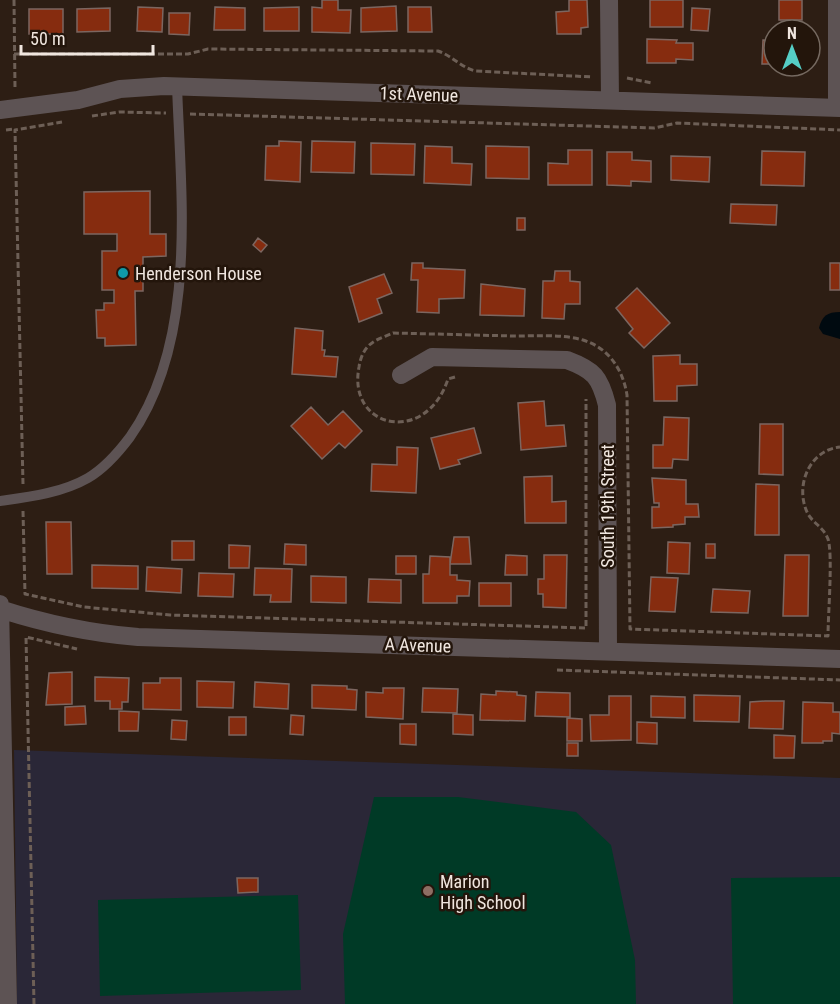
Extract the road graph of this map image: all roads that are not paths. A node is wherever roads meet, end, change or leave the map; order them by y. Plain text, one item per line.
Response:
1 (609, 0) edge
2 (837, 0) edge
3 (177, 86) junction
4 (610, 100) junction
5 (838, 107) edge
6 (0, 110) edge
7 (401, 375) dead end
8 (0, 501) edge
9 (0, 604) edge
10 (0, 609) edge
11 (608, 651) junction
12 (840, 659) edge
13 (8, 1004) edge

1 - 4 street
2 - 5 street
3 - 4 street, 1st Avenue
3 - 6 street, 1st Avenue
3 - 8 lane
4 - 5 street, 1st Avenue
7 - 11 street, South 19th Street
9 - 10 street
10 - 11 street, A Avenue
10 - 13 street
11 - 12 street, A Avenue

